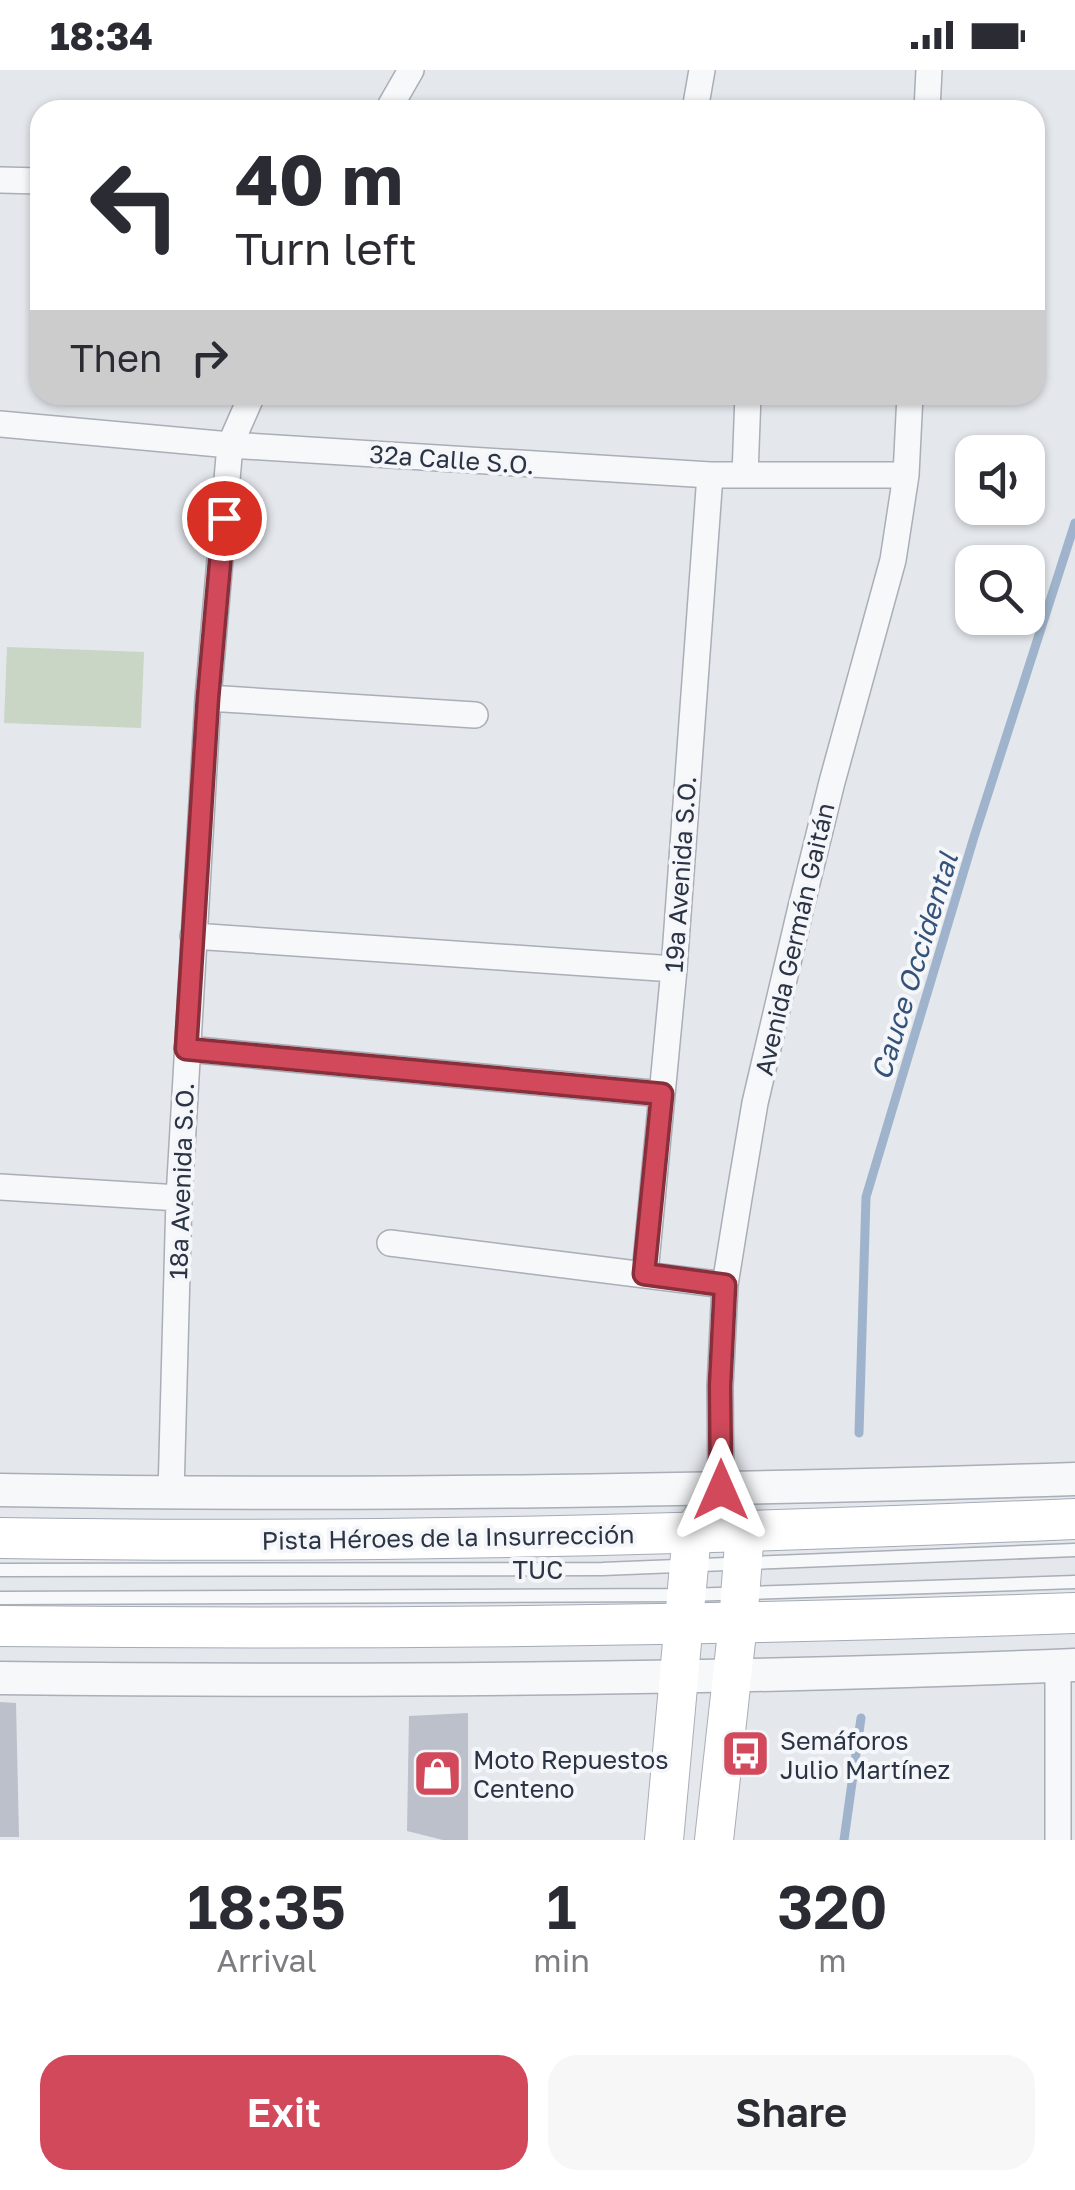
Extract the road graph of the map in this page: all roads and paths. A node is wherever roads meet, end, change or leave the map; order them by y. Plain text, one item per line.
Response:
1 (411, 70) edge
2 (702, 70) edge
3 (929, 70) edge
4 (394, 100) edge
5 (698, 100) edge
6 (928, 100) edge
7 (0, 180) edge
8 (30, 181) edge
9 (248, 405) edge
10 (748, 405) edge
11 (910, 405) edge
12 (0, 424) edge
13 (230, 445) junction
14 (710, 475) junction
15 (745, 475) junction
16 (906, 475) junction
17 (208, 698) junction
18 (475, 715) dead end
19 (193, 936) junction
20 (674, 969) junction
21 (186, 1049) junction
22 (662, 1094) junction
23 (0, 1187) edge
24 (179, 1198) junction
25 (390, 1244) dead end
26 (644, 1274) junction
27 (725, 1285) junction
28 (1074, 1484) edge
29 (0, 1490) edge
30 (721, 1490) junction
31 (171, 1494) junction
32 (0, 1538) edge
33 (1075, 1550) edge
34 (0, 1570) edge
35 (741, 1578) junction
36 (688, 1580) junction
37 (1075, 1582) edge
38 (0, 1598) edge
39 (1075, 1612) edge
40 (0, 1626) edge
41 (1066, 1665) edge
42 (733, 1675) junction
43 (680, 1676) junction
44 (0, 1678) edge
45 (664, 1840) edge
46 (714, 1840) edge
47 (1058, 1840) edge

1 - 4 street
2 - 5 street
3 - 6 street
7 - 8 street
9 - 13 street, 18a Avenida S.O.
10 - 15 street
11 - 16 street, Avenida Germán Gaitán
12 - 13 street, 32a Calle S.O.
13 - 14 street, 32a Calle S.O.
13 - 17 street, 18a Avenida S.O.
14 - 15 street, 32a Calle S.O.
14 - 20 street, 19a Avenida S.O.
15 - 16 street, 32a Calle S.O.
16 - 27 street, Avenida Germán Gaitán
17 - 18 street
17 - 19 street, 18a Avenida S.O.
19 - 20 street
19 - 21 street, 18a Avenida S.O.
20 - 22 street, 19a Avenida S.O.
21 - 22 street
21 - 24 street, 18a Avenida S.O.
22 - 26 street, 19a Avenida S.O.
23 - 24 street
24 - 31 street, 18a Avenida S.O.
25 - 26 street
26 - 27 street
27 - 30 street, Avenida Germán Gaitán
28 - 30 street, Pista Héroes de la Insurrección
28 - 35 main road, Pista Héroes de la Insurrección
29 - 31 street, Pista Héroes de la Insurrección
30 - 31 street, Pista Héroes de la Insurrección
30 - 35 main road, Avenida Germán Gaitán
30 - 36 main road
32 - 36 main road, Pista Héroes de la Insurrección
33 - 35 lane
34 - 36 lane, TUC
35 - 36 main road, Pista Héroes de la Insurrección
35 - 36 main road, Pista Héroes de la Insurrección
35 - 37 lane
35 - 39 main road, Pista Héroes de la Insurrección
35 - 42 main road
36 - 38 lane, TUC
36 - 40 main road, Pista Héroes de la Insurrección
36 - 43 main road
41 - 42 street
41 - 47 street
42 - 43 street
42 - 46 main road
43 - 44 street
43 - 45 main road

